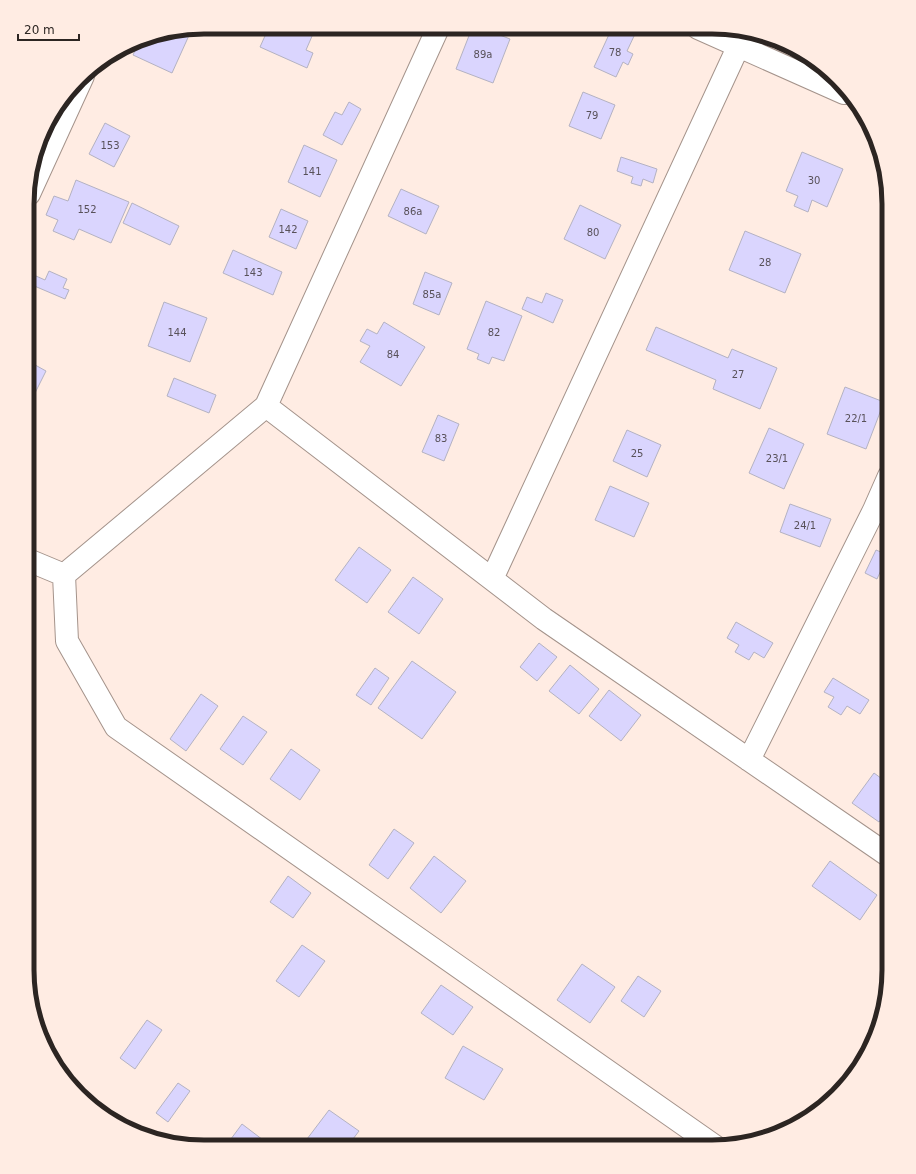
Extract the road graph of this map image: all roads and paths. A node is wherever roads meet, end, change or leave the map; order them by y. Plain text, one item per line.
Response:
1 (435, 34) edge
2 (722, 34) edge
3 (742, 39) edge
4 (838, 90) edge
5 (75, 93) edge
6 (36, 177) edge
7 (266, 406) junction
8 (882, 492) edge
9 (34, 562) edge
10 (64, 575) junction
11 (492, 580) junction
12 (749, 760) junction
13 (882, 851) edge
14 (706, 1140) edge

1 - 7 street
2 - 3 street
3 - 4 street
3 - 11 street
5 - 6 street
7 - 10 street
7 - 11 street
8 - 12 street
9 - 10 street
10 - 14 street
11 - 12 street
12 - 13 street

